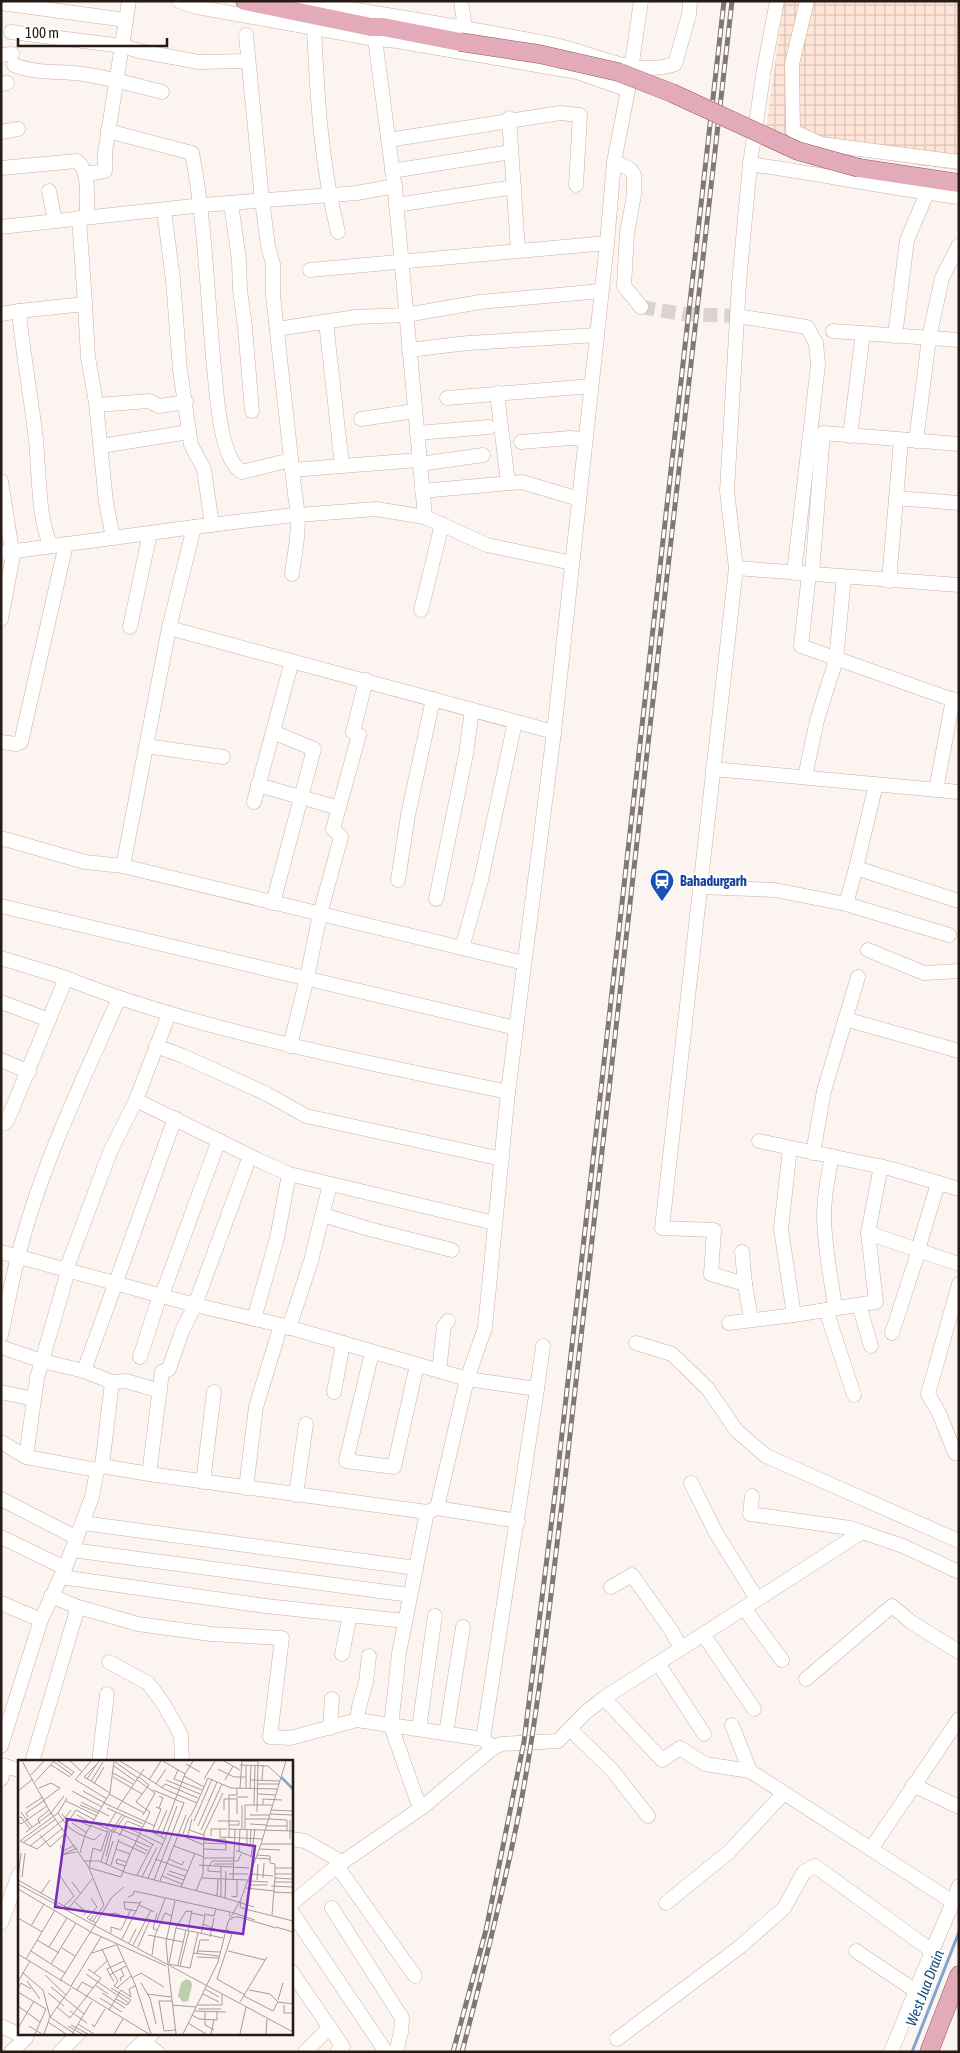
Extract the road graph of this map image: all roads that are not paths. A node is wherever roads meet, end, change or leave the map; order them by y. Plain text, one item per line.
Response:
1 (129, 1) edge
2 (179, 1) edge
3 (245, 1) edge
4 (390, 1) edge
5 (461, 1) edge
6 (640, 1) edge
7 (690, 1) edge
8 (777, 1) edge
9 (807, 1) edge
10 (1, 2) edge
11 (306, 2) edge
12 (390, 16) junction
13 (126, 20) junction
14 (314, 27) junction
15 (11, 32) dead end
16 (246, 35) dead end
17 (463, 35) junction
18 (375, 39) junction
19 (123, 46) junction
20 (9, 58) edge
21 (248, 61) junction
22 (632, 68) junction
23 (117, 80) junction
24 (628, 90) junction
25 (162, 92) dead end
26 (509, 120) junction
27 (18, 129) dead end
28 (108, 131) junction
29 (1, 132) edge
30 (388, 140) junction
31 (511, 152) junction
32 (614, 162) junction
33 (959, 162) edge
34 (750, 164) junction
35 (1, 168) edge
36 (392, 171) junction
37 (86, 174) junction
38 (959, 184) edge
39 (576, 185) dead end
40 (395, 186) junction
41 (514, 187) junction
42 (49, 191) dead end
43 (928, 193) junction
44 (329, 196) junction
45 (959, 197) edge
46 (262, 200) junction
47 (232, 203) junction
48 (396, 205) junction
49 (199, 206) junction
50 (164, 210) junction
51 (83, 218) junction
52 (55, 222) junction
53 (1, 228) edge
54 (338, 232) dead end
55 (607, 243) junction
56 (959, 245) edge
57 (518, 250) junction
58 (401, 262) junction
59 (310, 270) dead end
60 (601, 291) junction
61 (85, 304) junction
62 (641, 307) tunnel mouth
63 (19, 311) junction
64 (1, 314) edge
65 (406, 315) junction
66 (737, 316) junction
67 (326, 322) junction
68 (277, 329) junction
69 (832, 331) dead end
70 (863, 333) junction
71 (596, 335) junction
72 (895, 336) junction
73 (930, 338) junction
74 (959, 340) edge
75 (409, 350) junction
76 (591, 386) junction
77 (497, 393) junction
78 (448, 398) dead end
79 (186, 402) junction
80 (96, 406) junction
81 (252, 411) dead end
82 (415, 411) junction
83 (360, 420) dead end
84 (489, 427) dead end
85 (189, 432) junction
86 (417, 432) junction
87 (850, 436) junction
88 (585, 439) junction
89 (901, 440) junction
90 (916, 441) junction
91 (521, 442) dead end
92 (959, 444) edge
93 (100, 446) junction
94 (483, 456) dead end
95 (420, 462) junction
96 (292, 465) junction
97 (342, 466) junction
98 (1, 480) edge
99 (508, 484) junction
100 (422, 491) junction
101 (896, 498) junction
102 (579, 499) junction
103 (959, 503) edge
104 (299, 515) junction
105 (425, 517) junction
106 (442, 524) junction
107 (212, 525) junction
108 (194, 526) junction
109 (150, 533) junction
110 (113, 538) junction
111 (66, 544) junction
112 (51, 546) junction
113 (9, 552) edge
114 (572, 563) junction
115 (736, 568) junction
116 (794, 573) junction
117 (292, 574) dead end
118 (810, 574) junction
119 (844, 577) junction
120 (889, 581) junction
121 (959, 585) edge
122 (421, 610) dead end
123 (1, 619) edge
124 (130, 627) dead end
125 (169, 628) junction
126 (836, 660) junction
127 (292, 661) junction
128 (366, 680) junction
129 (433, 699) junction
130 (956, 701) edge
131 (472, 710) junction
132 (515, 722) junction
133 (273, 732) junction
134 (554, 732) junction
135 (1, 742) edge
136 (146, 746) junction
137 (223, 757) dead end
138 (713, 769) junction
139 (805, 777) junction
140 (876, 784) junction
141 (258, 785) junction
142 (936, 790) junction
143 (959, 792) edge
144 (301, 797) junction
145 (254, 802) dead end
146 (339, 808) junction
147 (1, 838) edge
148 (123, 866) junction
149 (856, 868) junction
150 (398, 880) dead end
151 (700, 888) junction
152 (436, 899) dead end
153 (959, 901) edge
154 (273, 903) junction
155 (846, 904) junction
156 (1, 906) edge
157 (320, 914) junction
158 (949, 935) dead end
159 (462, 948) junction
160 (868, 950) dead end
161 (1, 958) edge
162 (524, 963) junction
163 (959, 971) edge
164 (858, 977) dead end
165 (66, 978) junction
166 (307, 978) junction
167 (119, 998) junction
168 (1, 1002) edge
169 (168, 1014) junction
170 (846, 1019) junction
171 (49, 1020) junction
172 (516, 1028) junction
173 (156, 1046) junction
174 (290, 1046) junction
175 (959, 1051) edge
176 (1, 1060) edge
177 (28, 1072) junction
178 (508, 1092) junction
179 (136, 1100) junction
180 (175, 1118) junction
181 (1, 1122) edge
182 (219, 1140) junction
183 (760, 1141) dead end
184 (790, 1148) junction
185 (813, 1153) junction
186 (250, 1156) junction
187 (832, 1156) junction
188 (502, 1158) junction
189 (881, 1166) junction
190 (289, 1174) junction
191 (938, 1183) junction
192 (330, 1184) junction
193 (959, 1189) edge
194 (323, 1215) junction
195 (490, 1222) dead end
196 (868, 1233) junction
197 (452, 1250) dead end
198 (919, 1250) junction
199 (1, 1252) edge
200 (742, 1252) dead end
201 (18, 1256) junction
202 (959, 1264) edge
203 (67, 1270) junction
204 (115, 1282) junction
205 (745, 1284) junction
206 (959, 1284) edge
207 (161, 1295) junction
208 (195, 1305) junction
209 (859, 1305) junction
210 (830, 1309) junction
211 (794, 1315) junction
212 (254, 1319) junction
213 (751, 1319) junction
214 (448, 1321) dead end
215 (729, 1323) dead end
216 (285, 1326) junction
217 (892, 1332) dead end
218 (1, 1335) edge
219 (343, 1343) junction
220 (636, 1344) dead end
221 (1, 1346) edge
222 (543, 1346) dead end
223 (871, 1346) dead end
224 (372, 1352) junction
225 (140, 1357) dead end
226 (42, 1360) junction
227 (417, 1365) junction
228 (84, 1371) junction
229 (439, 1371) junction
230 (467, 1379) junction
231 (112, 1382) junction
232 (537, 1389) junction
233 (160, 1391) junction
234 (1, 1392) edge
235 (214, 1392) dead end
236 (334, 1392) dead end
237 (854, 1394) dead end
238 (34, 1399) junction
239 (306, 1424) dead end
240 (1, 1442) edge
241 (955, 1453) dead end
242 (26, 1457) junction
243 (100, 1468) junction
244 (149, 1474) junction
245 (203, 1482) junction
246 (691, 1483) dead end
247 (246, 1488) junction
248 (296, 1495) junction
249 (752, 1496) dead end
250 (1, 1499) edge
251 (432, 1510) junction
252 (518, 1521) junction
253 (83, 1523) junction
254 (862, 1532) junction
255 (1, 1537) edge
256 (959, 1541) edge
257 (75, 1544) junction
258 (416, 1568) junction
259 (959, 1572) edge
260 (63, 1573) junction
261 (611, 1587) dead end
262 (410, 1595) junction
263 (51, 1596) junction
264 (757, 1599) junction
265 (1, 1603) edge
266 (78, 1607) junction
267 (744, 1608) junction
268 (350, 1615) junction
269 (436, 1616) dead end
270 (41, 1620) junction
271 (405, 1621) junction
272 (463, 1627) dead end
273 (703, 1634) junction
274 (681, 1648) junction
275 (959, 1652) edge
276 (342, 1654) dead end
277 (369, 1656) dead end
278 (782, 1660) dead end
279 (109, 1662) dead end
280 (658, 1663) junction
281 (806, 1679) dead end
282 (107, 1694) dead end
283 (604, 1698) junction
284 (332, 1699) dead end
285 (754, 1709) dead end
286 (959, 1718) edge
287 (357, 1720) junction
288 (732, 1725) dead end
289 (391, 1726) junction
290 (330, 1728) junction
291 (419, 1728) junction
292 (570, 1729) junction
293 (446, 1732) junction
294 (704, 1734) dead end
295 (488, 1743) junction
296 (1, 1746) edge
297 (33, 1760) edge
298 (100, 1760) edge
299 (182, 1760) edge
300 (750, 1771) junction
301 (913, 1785) junction
302 (784, 1793) junction
303 (424, 1806) junction
304 (959, 1808) edge
305 (648, 1816) dead end
306 (292, 1839) edge
307 (871, 1849) junction
308 (339, 1864) junction
309 (18, 1877) edge
310 (959, 1886) edge
311 (953, 1902) junction
312 (292, 1903) edge
313 (666, 1903) dead end
314 (332, 1908) dead end
315 (292, 1912) edge
316 (1, 1923) edge
317 (856, 1950) dead end
318 (932, 1951) junction
319 (292, 1972) edge
320 (959, 1975) edge
321 (415, 1976) dead end
322 (916, 1991) junction
323 (1, 2026) edge
324 (330, 2027) junction
325 (18, 2034) edge
326 (22, 2036) edge
327 (76, 2036) edge
328 (148, 2038) edge
329 (617, 2039) dead end
330 (11, 2052) edge
331 (60, 2052) edge
332 (132, 2052) edge
333 (157, 2052) edge
334 (305, 2052) edge
335 (337, 2052) edge
336 (386, 2052) edge
337 (396, 2052) edge
338 (891, 2052) edge
339 (929, 2052) edge

1 - 13 street
2 - 14 street
3 - 17 main road
4 - 12 street
5 - 17 street
6 - 22 street
7 - 22 street
8 - 34 street
9 - 33 street
10 - 13 street
11 - 12 street
12 - 17 street
13 - 19 street
14 - 18 street
14 - 44 street
15 - 19 street
16 - 21 street
17 - 22 street
17 - 38 main road, bridge
18 - 24 street
18 - 30 street
19 - 21 street
19 - 23 street
20 - 23 street
21 - 46 street
22 - 24 street
23 - 25 street
23 - 28 street
24 - 32 street
26 - 30 street
26 - 31 street
26 - 39 street
27 - 29 street
28 - 37 street
28 - 49 street
30 - 36 street
31 - 36 street
31 - 41 street
32 - 55 street
32 - 62 street
34 - 43 street
34 - 66 street
35 - 37 street
36 - 40 street
37 - 51 street
40 - 44 street
40 - 48 street
41 - 48 street
41 - 57 street
42 - 52 street
43 - 45 street
43 - 72 street
44 - 46 street
44 - 54 street
46 - 47 street
46 - 68 street
47 - 49 street
47 - 81 street
48 - 58 street
49 - 50 street
49 - 96 street
50 - 51 street
50 - 79 street
51 - 52 street
51 - 61 street
52 - 53 street
55 - 57 street
55 - 60 street
56 - 73 street
57 - 58 street
58 - 59 street
58 - 65 street
60 - 65 street
60 - 71 street
61 - 63 street
61 - 80 street
63 - 64 street
63 - 112 street
65 - 67 street
65 - 75 street
66 - 115 street
66 - 116 street
67 - 68 street
67 - 97 street
68 - 96 street
69 - 70 street
70 - 72 street
70 - 87 street
71 - 75 street
71 - 76 street
72 - 73 street
73 - 74 street
73 - 90 street
75 - 82 street
76 - 77 street
76 - 88 street
77 - 78 street
77 - 99 street
79 - 80 street
79 - 85 street
80 - 93 street
82 - 83 street
82 - 86 street
84 - 86 street
85 - 93 street
85 - 107 street
86 - 95 street
87 - 89 street
87 - 118 street
88 - 91 street
88 - 102 street
89 - 90 street
89 - 101 street
90 - 92 street
93 - 110 street
94 - 95 street
95 - 97 street
95 - 100 street
96 - 97 street
96 - 104 street
98 - 113 street
99 - 100 street
99 - 102 street
100 - 105 street
101 - 103 street
101 - 120 street
102 - 114 street
104 - 105 street
104 - 107 street
104 - 117 street
105 - 106 street
106 - 114 street
106 - 122 street
107 - 108 street
108 - 109 street
108 - 125 street
109 - 110 street
109 - 124 street
110 - 111 street
111 - 112 street
111 - 135 street
112 - 113 street
113 - 123 street
114 - 134 street
115 - 116 street
115 - 138 street
116 - 118 street
118 - 119 street
118 - 126 street
119 - 120 street
119 - 126 street
120 - 121 street
125 - 127 street
125 - 136 street
126 - 130 street
126 - 139 street
127 - 128 street
127 - 133 street
128 - 129 street
128 - 146 street
129 - 131 street
129 - 150 street
130 - 142 street
131 - 132 street
131 - 152 street
132 - 134 street
132 - 159 street
133 - 141 street
133 - 144 street
134 - 162 street
136 - 137 street
136 - 148 street
138 - 139 street
138 - 151 street
139 - 140 street
140 - 142 street
140 - 149 street
141 - 144 street
141 - 145 street
142 - 143 street
144 - 146 street
144 - 154 street
146 - 157 street
147 - 148 street
148 - 154 street
149 - 153 street
149 - 155 street
151 - 155 street
151 - 205 street
154 - 157 street
155 - 158 street
156 - 166 street
157 - 159 street
157 - 166 street
159 - 162 street
160 - 163 street
161 - 165 street
162 - 172 street
164 - 170 street
165 - 167 street
165 - 171 street
166 - 172 street
166 - 174 street
167 - 169 street
167 - 201 street
168 - 171 street
169 - 173 street
169 - 174 street
170 - 175 street
170 - 185 street
171 - 177 street
172 - 178 street
173 - 179 street
173 - 188 street
174 - 178 street
176 - 177 street
177 - 181 street
178 - 188 street
179 - 180 street
179 - 203 street
180 - 182 street
180 - 204 street
182 - 186 street
182 - 207 street
183 - 184 street
184 - 185 street
184 - 211 street
185 - 187 street
186 - 190 street
186 - 208 street
187 - 189 street
187 - 210 street
188 - 230 street
189 - 191 street
189 - 196 street
190 - 192 street
190 - 212 street
191 - 193 street
191 - 198 street
192 - 194 street
192 - 195 street
194 - 197 street
194 - 216 street
196 - 198 street
196 - 209 street
198 - 202 street
198 - 217 street
199 - 201 street
200 - 205 street
201 - 203 street
201 - 218 street
203 - 204 street
203 - 226 street
204 - 207 street
204 - 228 street
205 - 213 street
206 - 241 street
207 - 208 street
207 - 225 street
208 - 212 street
208 - 233 street
209 - 210 street
209 - 223 street
210 - 211 street
210 - 237 street
211 - 213 street
212 - 216 street
213 - 215 street
214 - 229 street
216 - 219 street
216 - 247 street
219 - 224 street
219 - 236 street
220 - 256 street
221 - 226 street
222 - 232 street
224 - 227 street
224 - 227 street
226 - 228 street
226 - 238 street
227 - 229 street
228 - 231 street
229 - 230 street
230 - 232 street
230 - 251 street
231 - 233 street
231 - 243 street
232 - 252 street
233 - 244 street
234 - 238 street
235 - 245 street
238 - 242 street
239 - 248 street
240 - 242 street
242 - 243 street
243 - 244 street
243 - 253 street
244 - 245 street
245 - 247 street
246 - 264 street
247 - 248 street
248 - 251 street
249 - 254 street
250 - 257 street
251 - 252 street
251 - 258 street
252 - 295 street
253 - 257 street
253 - 258 street
254 - 259 street
254 - 264 street
255 - 260 street
257 - 260 street
257 - 262 street
258 - 262 street
260 - 263 street
260 - 268 street
261 - 274 street
262 - 271 street
263 - 266 street
263 - 270 street
264 - 267 street
265 - 270 street
266 - 290 street
266 - 297 street
267 - 273 street
267 - 278 street
268 - 271 street
268 - 276 street
269 - 291 street
270 - 296 street
271 - 289 street
272 - 293 street
273 - 274 street
273 - 285 street
274 - 280 street
275 - 281 street
277 - 287 street
279 - 299 street
280 - 283 street
280 - 294 street
282 - 298 street
283 - 292 street
283 - 300 street
284 - 290 street
286 - 301 street
287 - 289 street
287 - 290 street
288 - 300 street
289 - 291 street
289 - 303 street
291 - 293 street
292 - 295 street
292 - 305 street
293 - 295 street
295 - 303 street
300 - 302 street
301 - 304 street
301 - 307 street
302 - 307 street
302 - 313 street
303 - 308 street
306 - 308 street
307 - 311 street
308 - 312 street
308 - 321 street
309 - 316 street
310 - 311 street
311 - 318 street
314 - 337 street
315 - 336 street
317 - 322 street
318 - 322 street
318 - 329 street
319 - 324 street
320 - 339 main road
322 - 338 street
323 - 325 street
324 - 334 street
324 - 335 street
326 - 330 street
327 - 331 street
328 - 332 street
328 - 333 street

